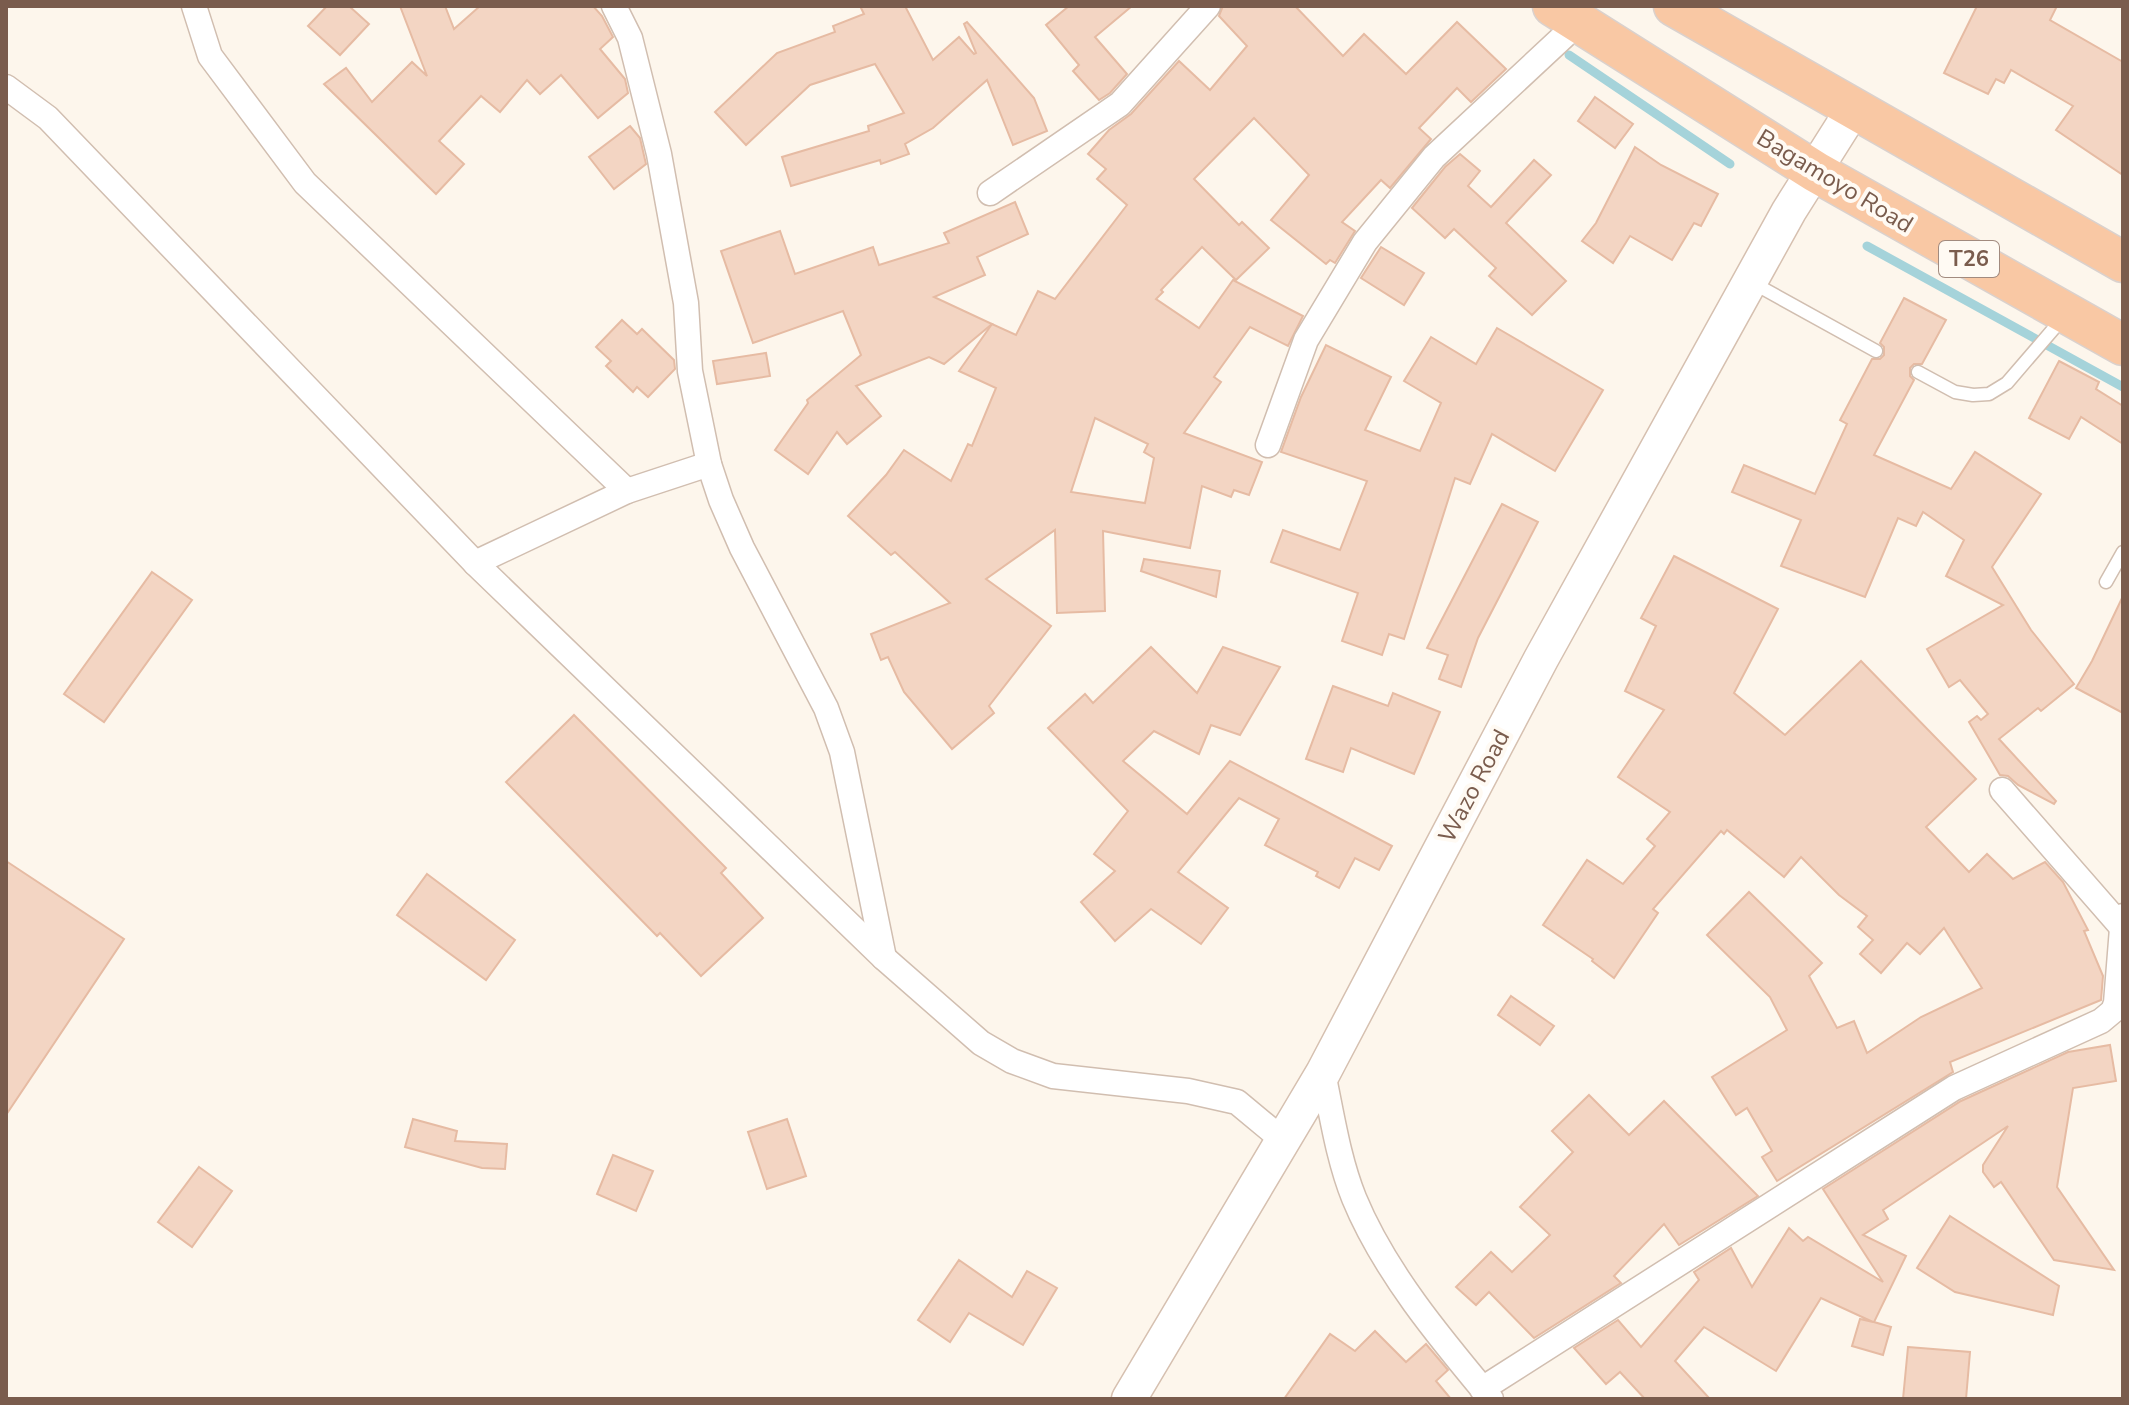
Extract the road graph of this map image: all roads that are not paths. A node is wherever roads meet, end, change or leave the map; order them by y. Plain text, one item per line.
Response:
1 (194, 6) edge
2 (614, 6) edge
3 (1208, 6) edge
4 (1674, 6) edge
5 (1566, 14) edge
6 (6, 87) edge
7 (1854, 108) junction
8 (1816, 172) junction
9 (990, 193) dead end
10 (2123, 262) edge
11 (1750, 282) junction
12 (2050, 333) junction
13 (2123, 345) edge
14 (1876, 351) dead end
15 (1918, 372) dead end
16 (1268, 445) dead end
17 (709, 464) junction
18 (627, 491) junction
19 (2123, 552) edge
20 (475, 563) junction
21 (2106, 582) dead end
22 (2002, 790) dead end
23 (2122, 920) edge
24 (884, 958) junction
25 (1323, 1073) junction
26 (1284, 1141) junction
27 (1486, 1394) edge
28 (1129, 1399) edge

1 - 18 street
2 - 17 street
3 - 9 street
4 - 7 highway
5 - 8 highway, Bagamoyo Road / T26
5 - 16 street
6 - 20 street
7 - 8 main road, Wazo Road
7 - 10 highway
8 - 11 main road, Wazo Road
8 - 12 highway, Bagamoyo Road / T26
11 - 14 lane
11 - 25 main road, Wazo Road
12 - 13 highway, Bagamoyo Road / T26
12 - 15 lane
17 - 18 street
17 - 24 street
18 - 20 street
19 - 21 lane
20 - 24 street
22 - 23 street
23 - 27 street
24 - 26 street
25 - 26 main road, Wazo Road
25 - 27 street
26 - 28 main road, Wazo Road

